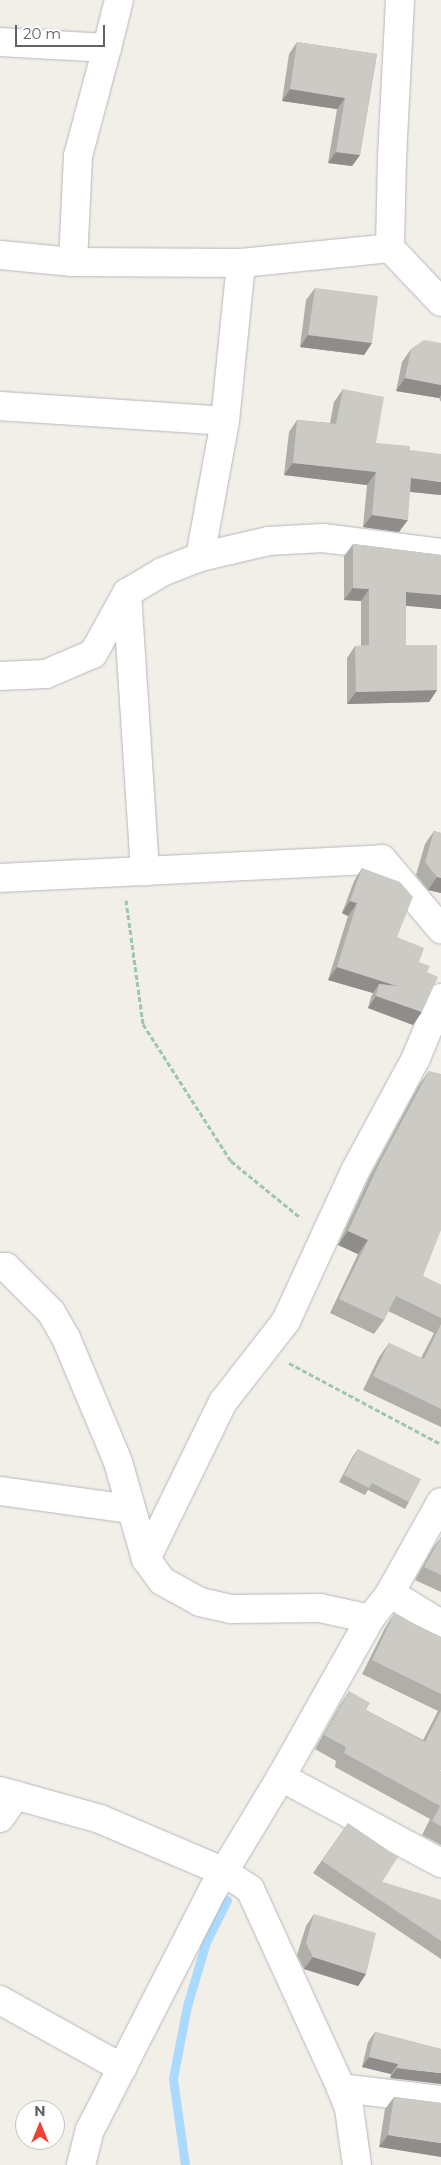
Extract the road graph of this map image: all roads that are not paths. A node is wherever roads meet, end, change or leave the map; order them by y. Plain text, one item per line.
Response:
1 (119, 0) edge
2 (400, 0) edge
3 (0, 42) edge
4 (107, 48) junction
5 (390, 248) junction
6 (0, 255) edge
7 (73, 262) junction
8 (241, 263) junction
9 (441, 302) edge
10 (0, 406) edge
11 (225, 421) junction
12 (441, 553) edge
13 (200, 557) junction
14 (127, 593) junction
15 (0, 676) edge
16 (133, 872) junction
17 (0, 878) edge
18 (441, 929) edge
19 (441, 998) edge
20 (0, 1267) edge
21 (0, 1491) edge
22 (441, 1502) edge
23 (130, 1508) junction
24 (146, 1559) junction
25 (390, 1593) junction
26 (370, 1619) junction
27 (441, 1624) edge
28 (282, 1777) junction
29 (8, 1793) edge
30 (0, 1818) edge
31 (441, 1863) edge
32 (224, 1872) junction
33 (0, 2000) edge
34 (122, 2068) junction
35 (341, 2088) junction
36 (441, 2100) edge
37 (81, 2165) edge
38 (357, 2165) edge

1 - 4 street
2 - 5 street
3 - 4 street
4 - 7 street
5 - 8 street
5 - 9 street
6 - 7 street
7 - 8 street
8 - 11 street
10 - 11 street
11 - 13 street
12 - 13 street
13 - 14 street
14 - 15 street
14 - 16 street
16 - 17 street
16 - 18 street
19 - 24 street
20 - 23 street
21 - 23 street
22 - 25 street
23 - 24 street
24 - 26 street
25 - 26 street
25 - 27 street
26 - 28 street
28 - 31 street
28 - 32 street
29 - 30 street
29 - 32 street
32 - 34 street
32 - 35 street
33 - 34 street
34 - 37 street
35 - 36 street
35 - 38 street

